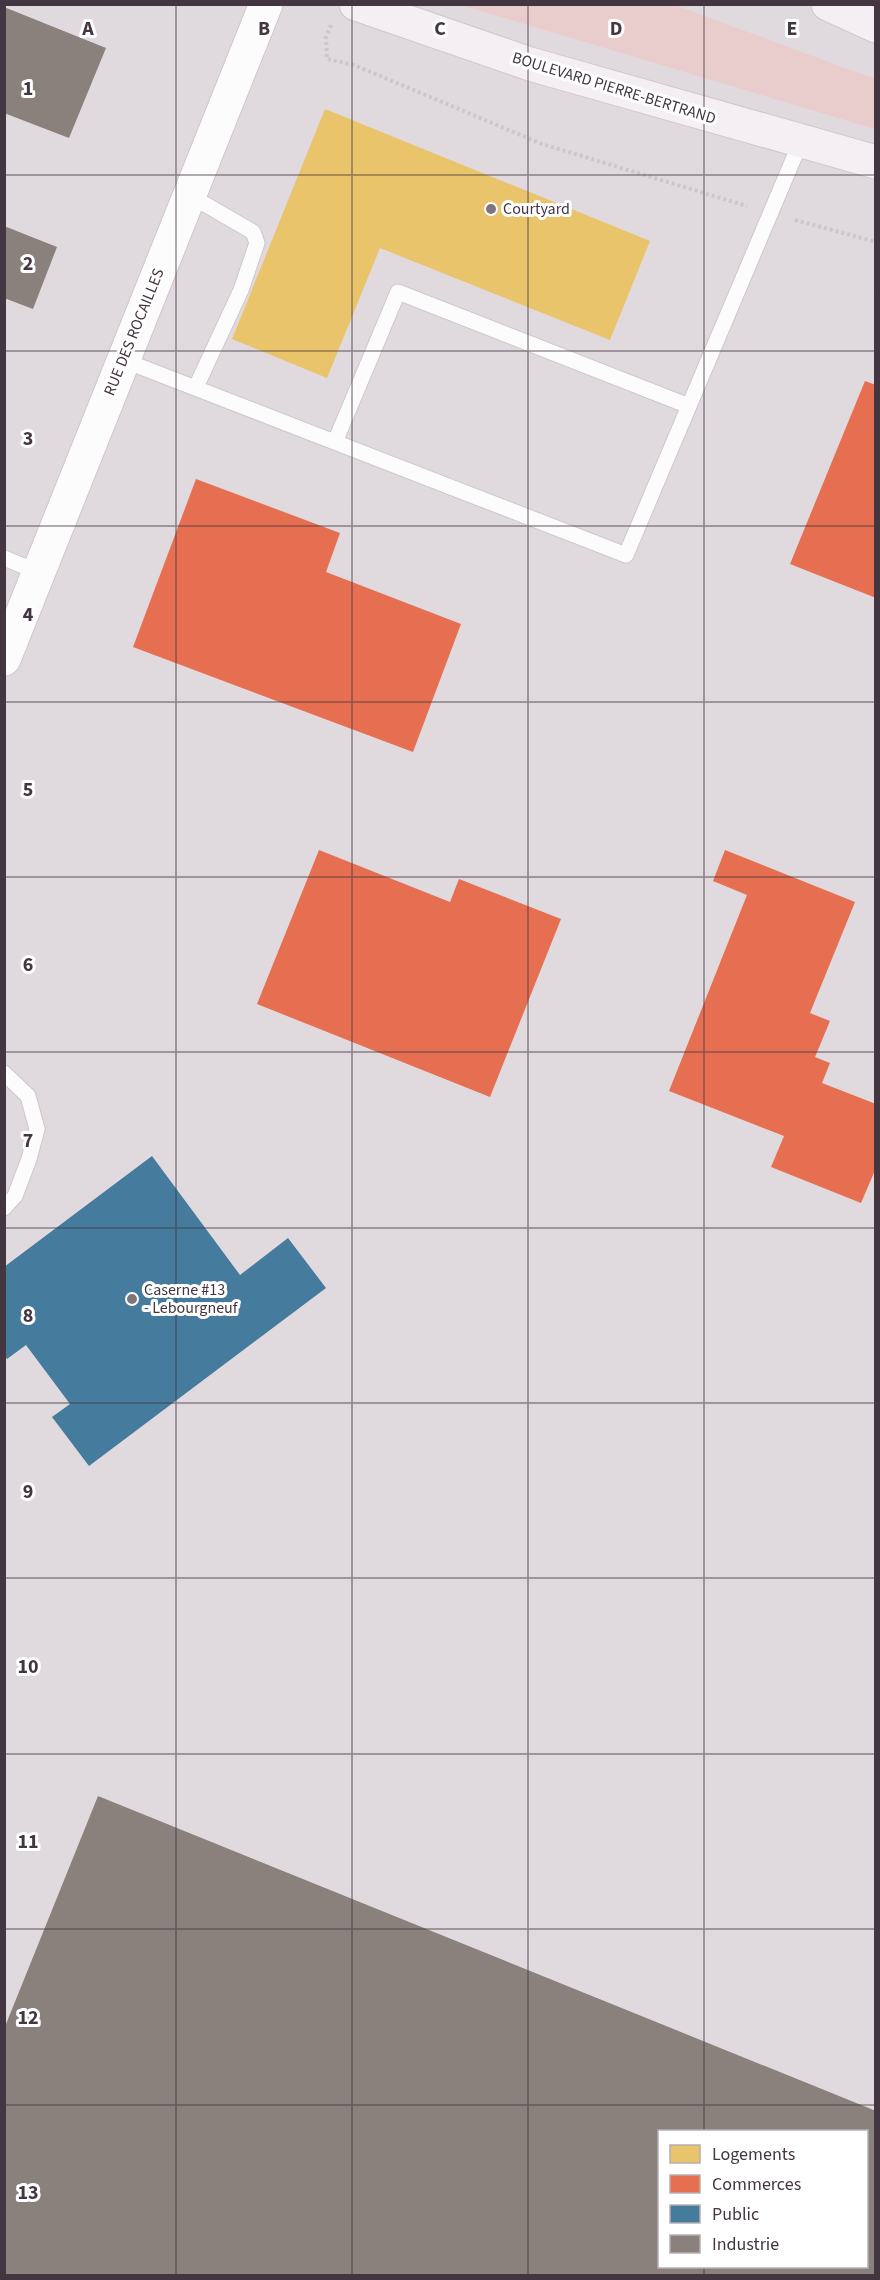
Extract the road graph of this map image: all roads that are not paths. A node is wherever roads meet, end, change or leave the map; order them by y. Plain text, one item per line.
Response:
1 (266, 4) edge
2 (356, 4) edge
3 (828, 4) edge
4 (876, 26) edge
5 (801, 141) junction
6 (876, 162) edge
7 (189, 195) junction
8 (123, 360) junction
9 (196, 387) junction
10 (689, 406) junction
11 (335, 442) junction
12 (4, 558) edge
13 (38, 573) junction
14 (4, 659) edge
15 (4, 1073) edge
16 (4, 1208) edge

1 - 7 street, RUE DES ROCAILLES
2 - 5 main road, BOULEVARD PIERRE-BERTRAND
3 - 4 main road
5 - 6 main road, BOULEVARD PIERRE-BERTRAND
5 - 10 lane
7 - 8 street, RUE DES ROCAILLES
7 - 9 lane
8 - 9 lane
8 - 13 street, RUE DES ROCAILLES
9 - 11 lane
10 - 11 lane
10 - 11 lane
12 - 13 lane
13 - 14 street, RUE DES ROCAILLES
15 - 16 lane

